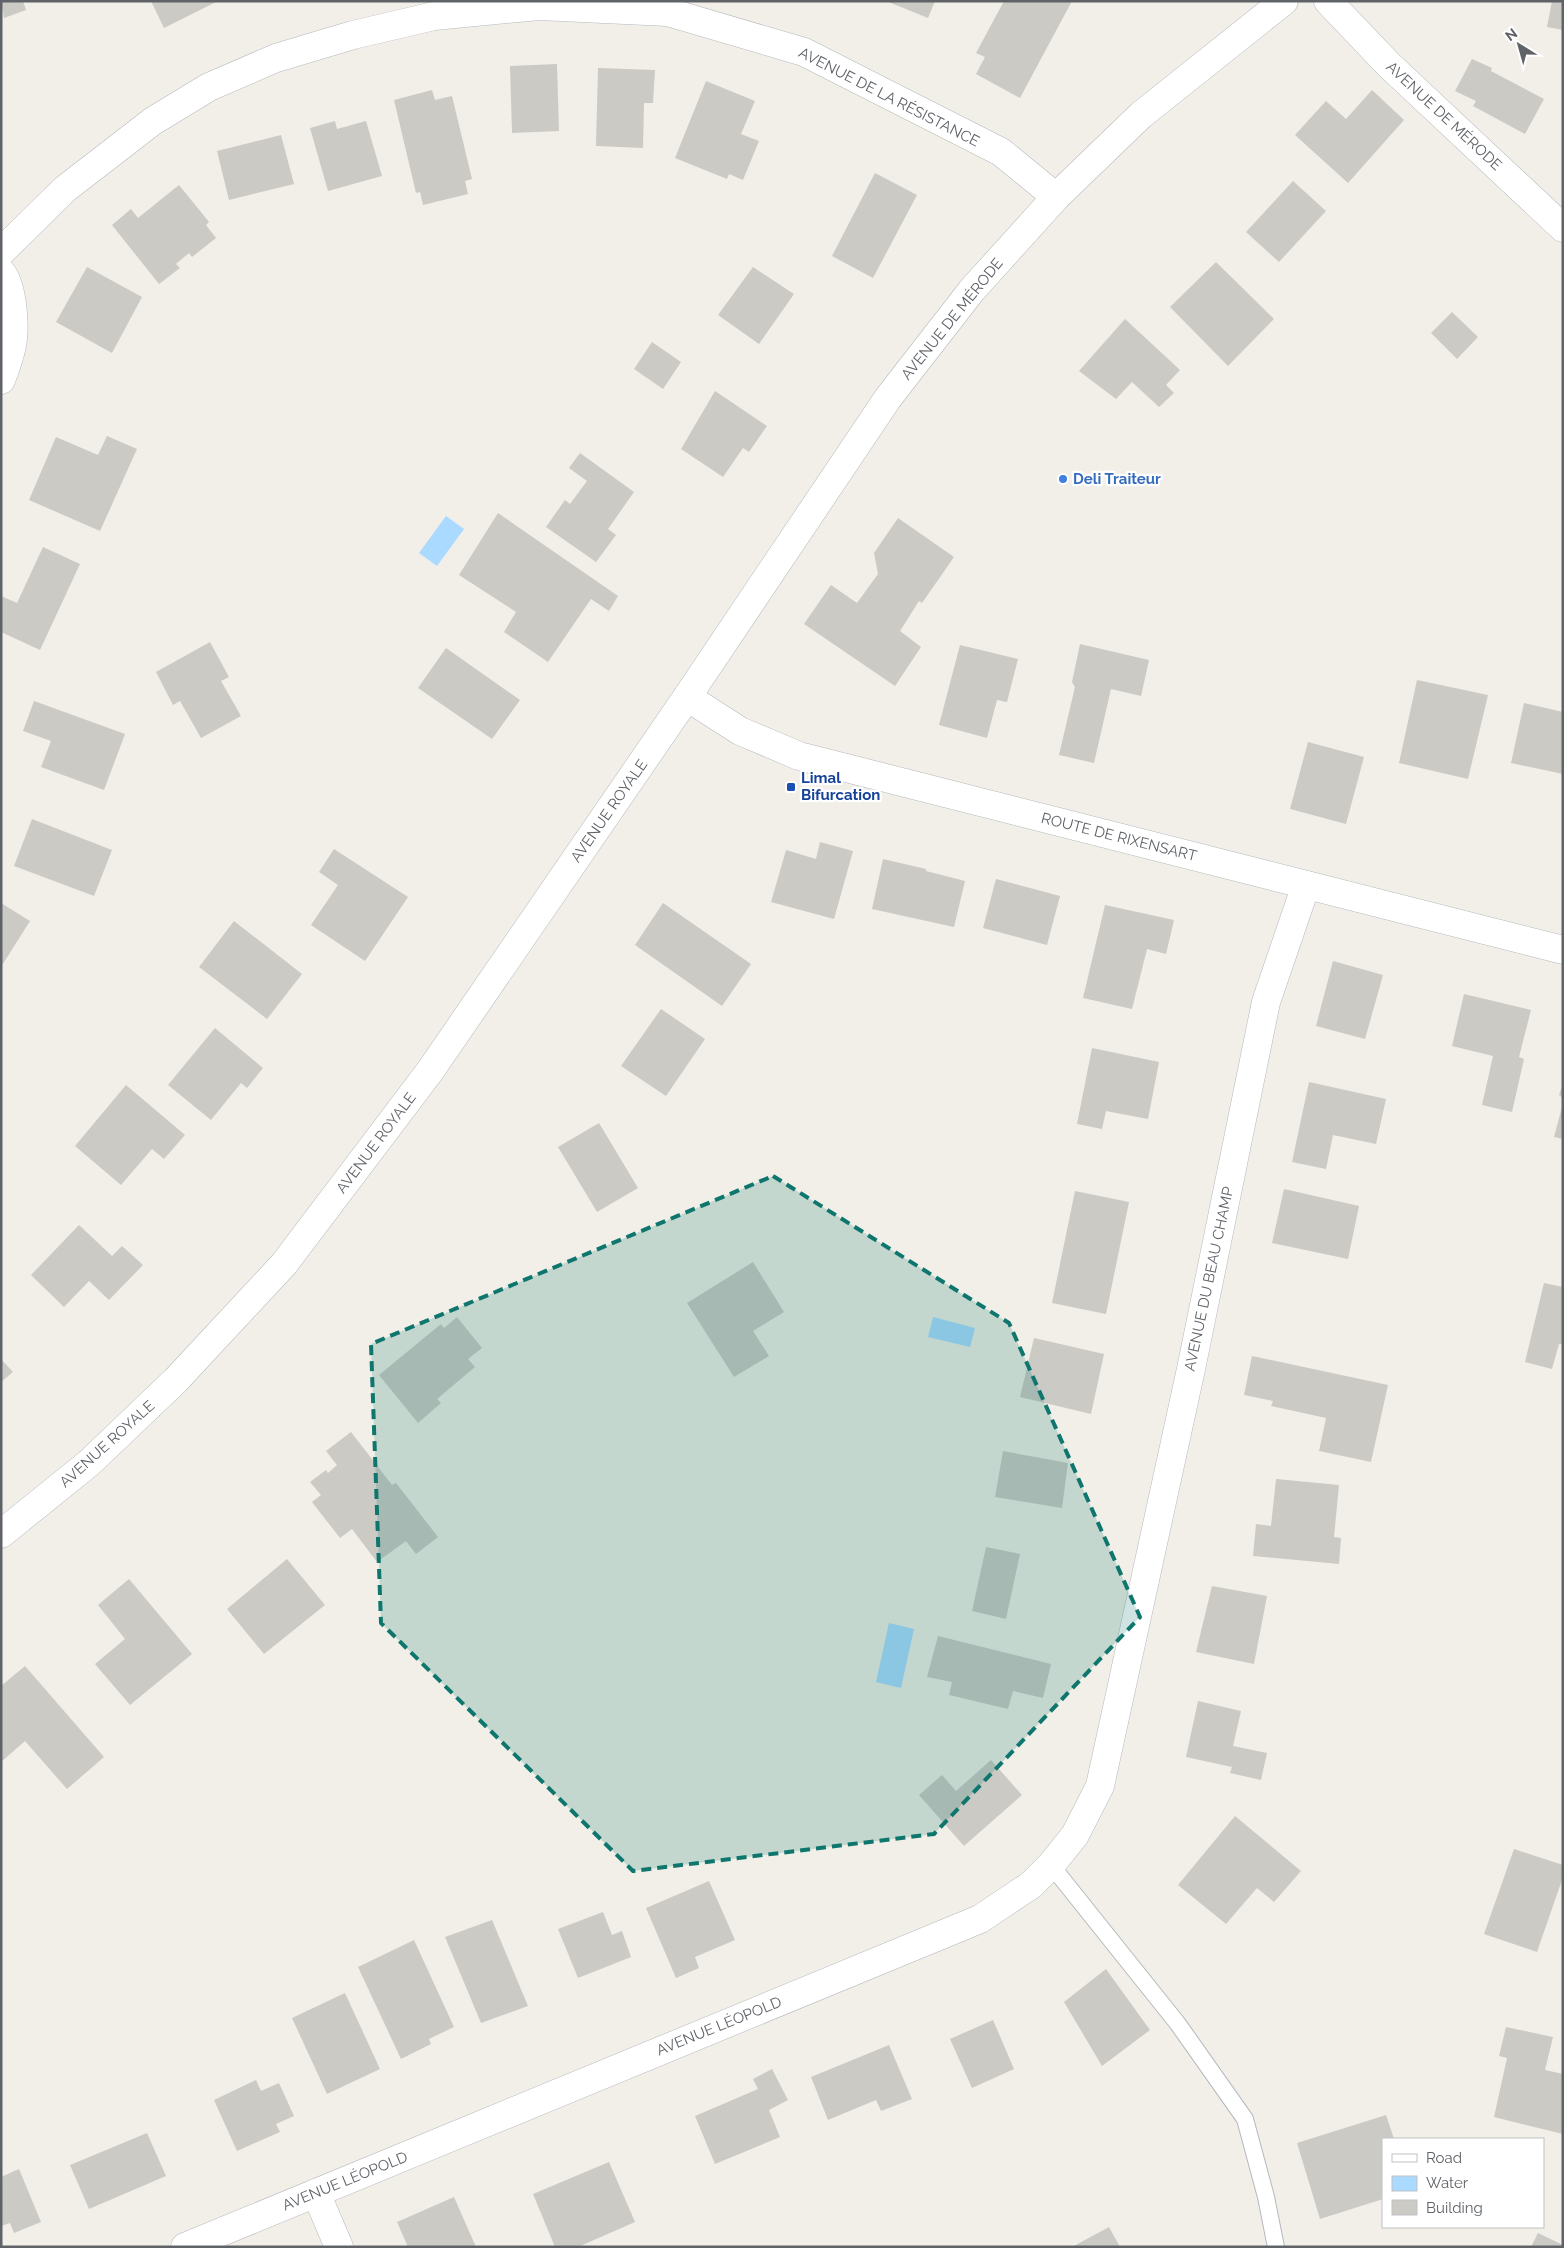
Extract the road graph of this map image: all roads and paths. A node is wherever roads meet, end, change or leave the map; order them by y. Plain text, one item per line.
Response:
1 (1284, 1) edge
2 (1328, 1) edge
3 (1056, 198) junction
4 (1563, 228) edge
5 (1, 252) edge
6 (1, 272) edge
7 (1, 380) edge
8 (687, 697) junction
9 (1306, 885) junction
10 (1563, 950) edge
11 (1, 1534) edge
12 (1123, 1676) joint
13 (1051, 1865) junction
14 (316, 2193) junction
15 (185, 2247) edge
16 (339, 2247) edge
17 (1276, 2247) edge

1 - 3 street, AVENUE DE MÉRODE
2 - 4 street, AVENUE DE MÉRODE
3 - 5 street, AVENUE DE LA RÉSISTANCE
3 - 8 street, AVENUE DE MÉRODE
6 - 7 street
8 - 9 street, ROUTE DE RIXENSART
8 - 11 street, AVENUE ROYALE
9 - 10 street, ROUTE DE RIXENSART
9 - 12 street, AVENUE DU BEAU CHAMP
12 - 13 street, AVENUE LÉOPOLD
13 - 14 street, AVENUE LÉOPOLD
13 - 17 lane
14 - 15 street, AVENUE LÉOPOLD
14 - 16 street

